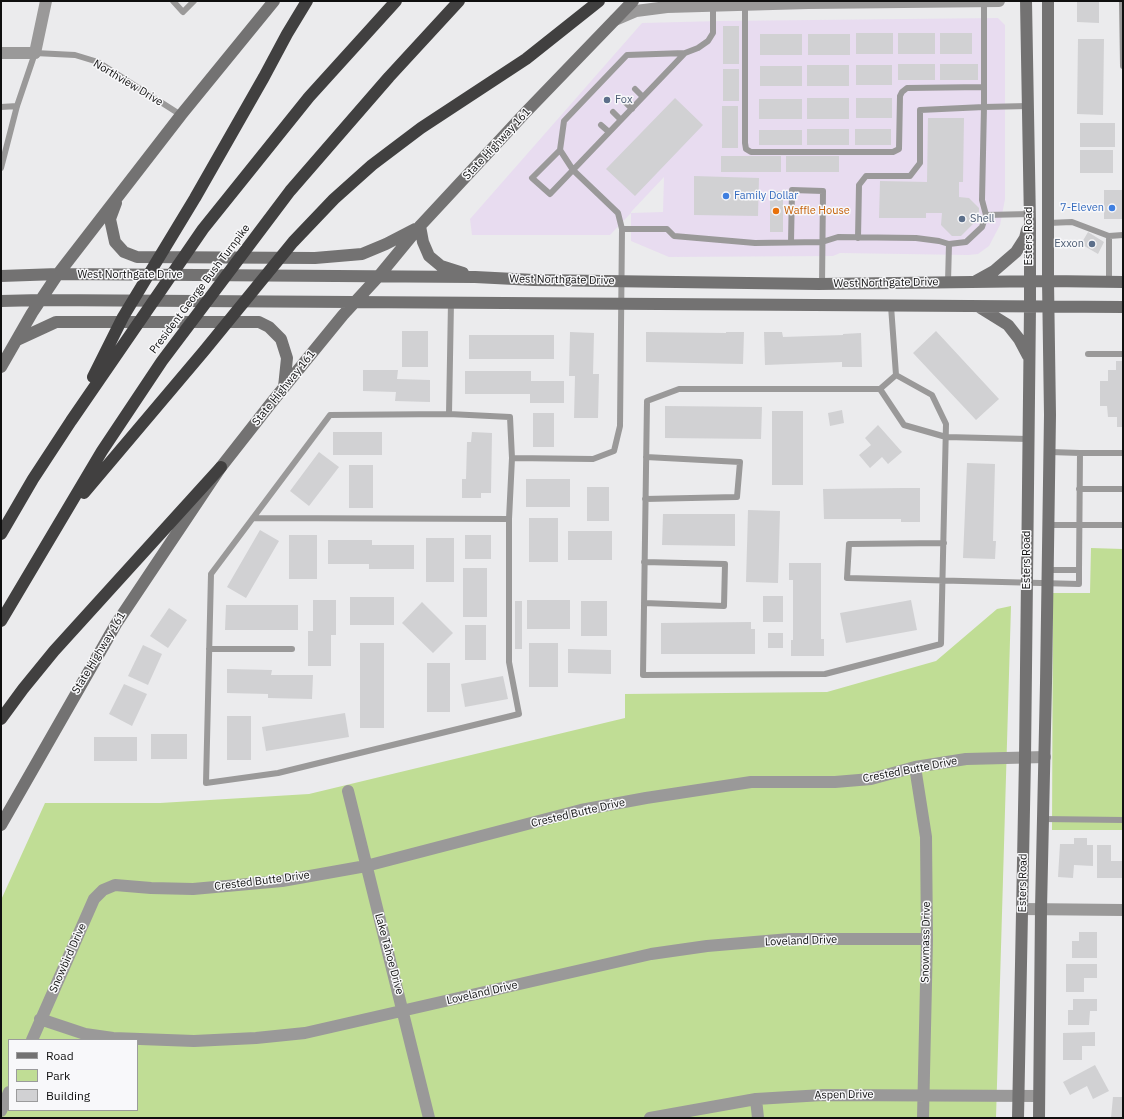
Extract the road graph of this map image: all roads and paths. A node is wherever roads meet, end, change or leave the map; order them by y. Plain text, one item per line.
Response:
1 (46, 1) edge
2 (173, 1) edge
3 (194, 1) edge
4 (274, 1) edge
5 (307, 1) edge
6 (396, 1) edge
7 (459, 1) edge
8 (599, 1) edge
9 (634, 1) edge
10 (927, 1) edge
11 (984, 1) edge
12 (999, 1) edge
13 (1026, 1) edge
14 (1048, 1) edge
15 (1122, 1) edge
16 (722, 4) edge
17 (745, 5) junction
18 (615, 20) junction
19 (1123, 37) edge
20 (1, 53) edge
21 (35, 53) junction
22 (685, 53) junction
23 (1123, 66) edge
24 (984, 87) junction
25 (635, 89) dead end
26 (643, 97) junction
27 (624, 101) dead end
28 (17, 106) junction
29 (1028, 106) junction
30 (1, 107) edge
31 (984, 107) junction
32 (632, 109) junction
33 (613, 112) dead end
34 (181, 115) junction
35 (621, 120) junction
36 (601, 125) dead end
37 (609, 132) junction
38 (560, 150) junction
39 (1, 168) edge
40 (573, 170) junction
41 (118, 195) junction
42 (986, 215) junction
43 (1030, 219) junction
44 (1048, 223) junction
45 (420, 226) junction
46 (622, 228) junction
47 (1123, 235) edge
48 (1109, 236) junction
49 (858, 238) junction
50 (791, 242) junction
51 (822, 242) junction
52 (949, 244) junction
53 (58, 274) junction
54 (1, 276) edge
55 (378, 277) junction
56 (475, 277) junction
57 (622, 281) junction
58 (1030, 281) junction
59 (1048, 281) junction
60 (948, 282) junction
61 (973, 282) junction
62 (1110, 282) junction
63 (1123, 282) edge
64 (821, 284) junction
65 (41, 300) junction
66 (1, 301) edge
67 (355, 301) junction
68 (451, 302) junction
69 (622, 303) junction
70 (820, 305) junction
71 (891, 306) junction
72 (978, 306) junction
73 (1048, 306) junction
74 (1030, 307) junction
75 (1123, 307) edge
76 (17, 340) junction
77 (1088, 354) dead end
78 (1123, 354) edge
79 (1029, 358) junction
80 (1, 367) edge
81 (896, 375) junction
82 (284, 387) junction
83 (880, 389) junction
84 (449, 414) junction
85 (71, 421) junction
86 (946, 437) junction
87 (1028, 439) junction
88 (1050, 452) junction
89 (1080, 453) junction
90 (1123, 453) edge
91 (646, 456) junction
92 (512, 458) junction
93 (221, 467) junction
94 (1079, 489) junction
95 (1123, 489) edge
96 (645, 499) junction
97 (253, 518) junction
98 (62, 519) junction
99 (509, 519) junction
100 (1123, 524) edge
101 (1049, 525) junction
102 (1079, 525) junction
103 (1, 534) edge
104 (944, 543) junction
105 (644, 562) junction
106 (1048, 570) junction
107 (1079, 570) junction
108 (943, 580) junction
109 (1027, 582) junction
110 (1048, 584) junction
111 (644, 603) junction
112 (1, 621) edge
113 (209, 649) junction
114 (292, 649) dead end
115 (1, 719) edge
116 (1045, 757) junction
117 (1025, 758) junction
118 (915, 767) junction
119 (348, 791) dead end
120 (1043, 819) junction
121 (1123, 820) edge
122 (1, 824) edge
123 (366, 866) junction
124 (115, 885) joint
125 (1022, 909) junction
126 (1041, 909) junction
127 (1123, 910) edge
128 (927, 939) junction
129 (404, 1011) junction
130 (40, 1019) junction
131 (32, 1039) edge
132 (8, 1094) edge
133 (923, 1095) junction
134 (1018, 1096) junction
135 (1039, 1096) junction
136 (756, 1099) junction
137 (1, 1111) edge
138 (429, 1118) edge
139 (650, 1118) edge
140 (758, 1118) edge
141 (923, 1118) edge
142 (1018, 1118) edge
143 (1039, 1118) edge

1 - 21 street
2 - 3 lane
4 - 34 main road
5 - 85 highway
6 - 85 highway
7 - 98 highway, President George Bush Turnpike
8 - 98 highway
9 - 18 main road, State Highway 161
10 - 11 street
10 - 17 street
11 - 12 street
11 - 24 lane
13 - 29 main road, Esters Road
14 - 44 main road, Esters Road
15 - 19 lane
16 - 17 street
16 - 18 street
16 - 22 lane
17 - 24 lane
18 - 45 main road, State Highway 161
19 - 23 lane
20 - 21 street, Northview Drive
21 - 28 lane
21 - 34 lane, Northview Drive
22 - 26 lane
22 - 38 lane
24 - 31 lane
25 - 26 lane
26 - 32 lane
27 - 32 lane
28 - 30 lane
28 - 39 lane
29 - 31 lane
29 - 43 main road, Esters Road
31 - 42 lane
31 - 49 lane
32 - 35 lane
33 - 35 lane
34 - 41 main road
35 - 37 lane
36 - 37 lane
37 - 40 lane
38 - 40 lane
38 - 40 lane
40 - 46 lane
41 - 45 main road
41 - 53 main road
42 - 43 lane
42 - 52 lane
43 - 58 main road, Esters Road
43 - 61 main road
44 - 48 lane
44 - 59 main road, Esters Road
45 - 55 main road, State Highway 161
45 - 56 main road
46 - 50 lane
46 - 57 lane
47 - 48 lane
48 - 62 lane
49 - 51 lane
49 - 52 lane
50 - 51 lane
50 - 51 lane
51 - 64 lane
52 - 60 lane
53 - 54 main road, West Northgate Drive
53 - 55 main road, West Northgate Drive
53 - 65 main road
55 - 56 main road, West Northgate Drive
55 - 67 main road, State Highway 161
56 - 57 main road, West Northgate Drive
57 - 64 main road, West Northgate Drive
57 - 69 lane
58 - 59 main road, West Northgate Drive
58 - 61 main road, West Northgate Drive
58 - 74 main road, Esters Road
59 - 62 main road, West Northgate Drive
59 - 73 main road, Esters Road
60 - 61 main road, West Northgate Drive
60 - 64 main road, West Northgate Drive
62 - 63 main road, West Northgate Drive
64 - 70 main road
65 - 66 main road, West Northgate Drive
65 - 67 main road, West Northgate Drive
65 - 76 main road
67 - 68 main road, West Northgate Drive
67 - 82 main road, State Highway 161
68 - 69 main road, West Northgate Drive
68 - 84 lane
69 - 70 main road, West Northgate Drive
69 - 92 lane
70 - 71 main road, West Northgate Drive
71 - 72 main road, West Northgate Drive
71 - 81 lane
72 - 74 main road, West Northgate Drive
72 - 79 main road
73 - 74 main road, West Northgate Drive
73 - 75 main road, West Northgate Drive
73 - 88 main road, Esters Road
74 - 79 main road, Esters Road
76 - 80 main road
76 - 82 main road
77 - 78 lane
79 - 87 main road, Esters Road
81 - 83 lane
81 - 86 lane
82 - 93 main road, State Highway 161
83 - 86 lane
83 - 91 lane
84 - 92 lane
84 - 97 lane
85 - 103 highway
86 - 87 lane
86 - 104 lane
87 - 109 main road, Esters Road
88 - 89 lane
88 - 101 main road, Esters Road
89 - 90 lane
89 - 94 lane
91 - 96 lane
91 - 96 lane
92 - 99 lane
93 - 115 highway
93 - 122 main road, State Highway 161
94 - 95 lane
94 - 102 lane
96 - 105 lane
97 - 99 lane
97 - 113 lane
98 - 112 highway, President George Bush Turnpike
99 - 113 lane
100 - 102 lane
101 - 102 lane
101 - 106 main road, Esters Road
102 - 107 lane
104 - 108 lane
104 - 108 lane
105 - 111 lane
105 - 111 lane
106 - 107 lane
106 - 110 main road, Esters Road
107 - 110 lane
108 - 109 lane
108 - 111 lane
109 - 110 lane
109 - 117 main road, Esters Road
110 - 116 main road, Esters Road
113 - 114 lane
116 - 117 street, Crested Butte Drive
116 - 120 main road, Esters Road
117 - 118 street, Crested Butte Drive
117 - 125 main road, Esters Road
118 - 123 street, Crested Butte Drive
118 - 128 street, Snowmass Drive
119 - 123 street, Lake Tahoe Drive
120 - 121 lane
120 - 126 main road, Esters Road
123 - 124 street, Crested Butte Drive
123 - 129 street, Lake Tahoe Drive
124 - 130 street, Snowbird Drive
125 - 126 street
125 - 134 main road, Esters Road
126 - 127 street
126 - 135 main road, Esters Road
128 - 129 street, Loveland Drive
128 - 133 street, Snowmass Drive
129 - 130 street, Loveland Drive
129 - 138 street, Lake Tahoe Drive
130 - 131 street, Snowbird Drive
132 - 137 street
133 - 134 street, Aspen Drive
133 - 136 street, Aspen Drive
133 - 141 street, Snowmass Drive
134 - 135 street, Aspen Drive
134 - 142 main road, Esters Road
135 - 143 main road, Esters Road
136 - 139 street, Aspen Drive
136 - 140 street

